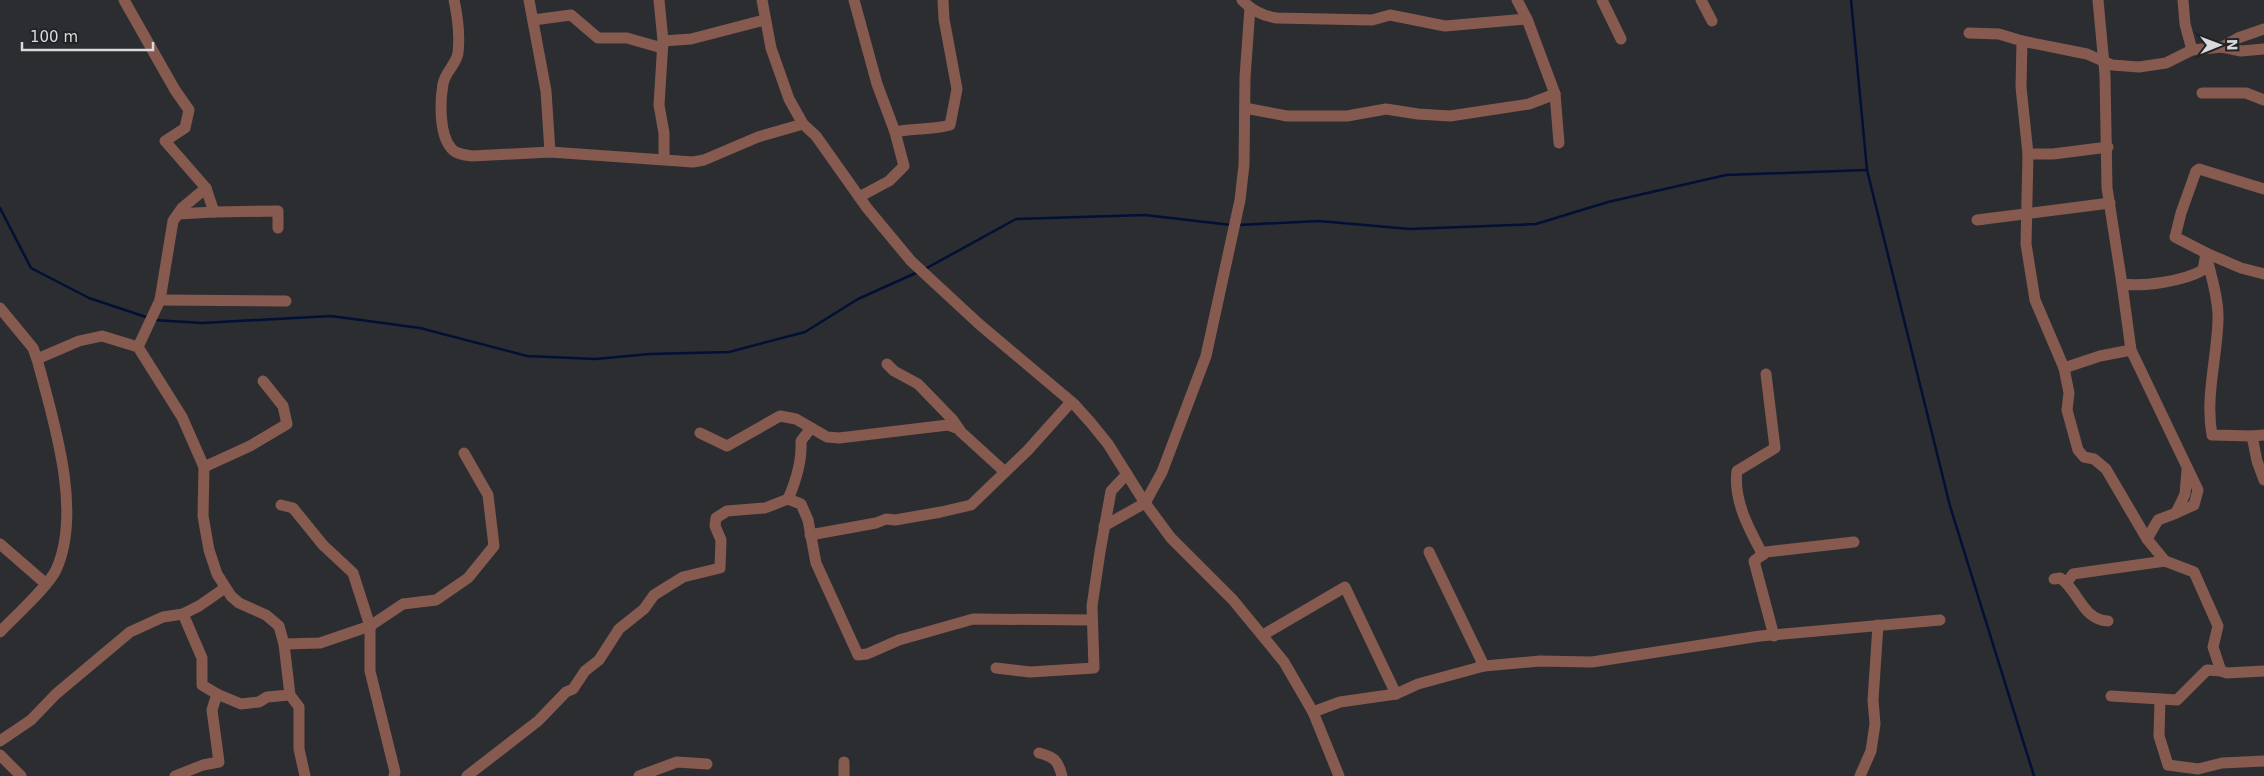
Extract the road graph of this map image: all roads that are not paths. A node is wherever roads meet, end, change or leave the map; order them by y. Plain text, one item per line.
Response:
1 (124, 0) edge
2 (454, 0) edge
3 (529, 0) edge
4 (659, 0) edge
5 (762, 0) edge
6 (854, 0) edge
7 (944, 0) edge
8 (1517, 0) edge
9 (1602, 0) edge
10 (1701, 0) edge
11 (2098, 0) edge
12 (2183, 0) edge
13 (1246, 4) edge
14 (1527, 19) junction
15 (533, 20) junction
16 (764, 20) junction
17 (1712, 21) dead end
18 (2264, 29) edge
19 (1969, 33) dead end
20 (1621, 39) dead end
21 (2022, 41) junction
22 (663, 44) junction
23 (2222, 47) junction
24 (2264, 49) edge
25 (2192, 50) junction
26 (2104, 61) junction
27 (2202, 93) dead end
28 (1555, 94) junction
29 (2264, 100) edge
30 (1244, 108) junction
31 (803, 124) junction
32 (895, 132) junction
33 (1559, 143) dead end
34 (2108, 147) junction
35 (550, 152) junction
36 (2028, 154) junction
37 (664, 159) junction
38 (206, 188) junction
39 (2264, 189) edge
40 (859, 197) junction
41 (2110, 203) junction
42 (214, 212) junction
43 (178, 214) junction
44 (2028, 214) junction
45 (1976, 220) dead end
46 (278, 228) dead end
47 (2206, 253) junction
48 (2264, 274) edge
49 (2122, 284) junction
50 (160, 300) junction
51 (286, 301) dead end
52 (0, 308) edge
53 (138, 347) junction
54 (2131, 350) junction
55 (37, 359) junction
56 (887, 364) dead end
57 (2064, 368) junction
58 (1766, 374) dead end
59 (263, 381) dead end
60 (1071, 402) junction
61 (811, 428) junction
62 (960, 429) junction
63 (700, 433) dead end
64 (2264, 435) edge
65 (2252, 436) junction
66 (464, 453) dead end
67 (204, 468) junction
68 (1005, 472) junction
69 (1127, 474) junction
70 (2264, 480) edge
71 (788, 499) junction
72 (1145, 503) junction
73 (281, 505) dead end
74 (1104, 526) junction
75 (810, 535) junction
76 (2147, 539) junction
77 (1854, 542) dead end
78 (0, 544) edge
79 (1429, 552) dead end
80 (1763, 555) junction
81 (2165, 561) junction
82 (2054, 579) dead end
83 (2067, 582) junction
84 (45, 583) junction
85 (225, 588) junction
86 (183, 614) junction
87 (1091, 620) junction
88 (1940, 620) dead end
89 (2108, 621) dead end
90 (1878, 625) junction
91 (370, 626) junction
92 (0, 632) edge
93 (1263, 635) junction
94 (1774, 636) junction
95 (284, 644) junction
96 (1484, 666) junction
97 (996, 668) dead end
98 (2221, 671) junction
99 (2264, 671) edge
100 (217, 694) junction
101 (1396, 694) junction
102 (290, 695) junction
103 (2111, 696) dead end
104 (2160, 700) junction
105 (1313, 712) junction
106 (0, 741) edge
107 (1039, 753) dead end
108 (0, 755) edge
109 (2264, 761) edge
110 (844, 762) dead end
111 (214, 764) junction
112 (707, 764) dead end
113 (21, 776) edge
114 (175, 776) edge
115 (213, 776) edge
116 (305, 776) edge
117 (394, 776) edge
118 (467, 776) edge
119 (639, 776) edge
120 (844, 776) edge
121 (1062, 776) edge
122 (1339, 776) edge
123 (1860, 776) edge

1 - 38 street
2 - 35 street
3 - 15 street
4 - 22 street
5 - 16 street
6 - 32 street
7 - 32 street
8 - 14 street
9 - 20 street
10 - 17 street
11 - 26 street
12 - 25 street
13 - 14 street
13 - 30 street
14 - 28 street
15 - 22 street
15 - 35 street
16 - 22 street
16 - 31 street
18 - 23 street
19 - 21 street
21 - 26 street
21 - 36 street
22 - 37 street
23 - 24 street
23 - 25 street
25 - 26 street
26 - 34 street
27 - 29 street
28 - 30 street
28 - 33 street
30 - 72 street
31 - 37 street
31 - 40 street
32 - 40 street
34 - 36 street
34 - 41 street
35 - 37 street
36 - 44 street
38 - 42 street
38 - 43 street
39 - 47 street
40 - 60 street
41 - 44 street
41 - 49 street
42 - 43 street
42 - 46 street
43 - 50 street
44 - 45 street
44 - 57 street
47 - 48 street
47 - 49 street
47 - 65 street
49 - 54 street
50 - 51 street
50 - 53 street
52 - 55 street
53 - 55 street
53 - 67 street
54 - 57 street
54 - 76 street
55 - 84 street
56 - 62 street
57 - 76 street
58 - 80 street
59 - 67 street
60 - 68 street
60 - 69 street
61 - 62 street
61 - 63 street
61 - 71 street
62 - 68 street
64 - 65 street
65 - 70 street
66 - 91 street
67 - 85 street
68 - 75 street
69 - 72 street
69 - 74 street
71 - 75 street
71 - 118 street
72 - 74 street
72 - 93 street
73 - 91 street
74 - 87 street
75 - 87 street
76 - 81 street
77 - 80 street
78 - 84 street
79 - 96 street
80 - 94 street
81 - 83 street
81 - 98 street
82 - 83 street
83 - 89 street
84 - 92 street
85 - 86 street
85 - 95 street
86 - 100 street
86 - 106 street
87 - 97 street
88 - 90 street
90 - 94 street
90 - 123 street
91 - 95 street
91 - 117 street
93 - 101 street
93 - 105 street
94 - 96 street
95 - 102 street
96 - 101 street
98 - 99 street
98 - 104 street
100 - 102 street
100 - 111 street
101 - 105 street
102 - 116 street
103 - 104 street
104 - 109 street
105 - 122 street
107 - 121 street
108 - 113 street
110 - 120 street
111 - 114 street
111 - 115 street
112 - 119 street

